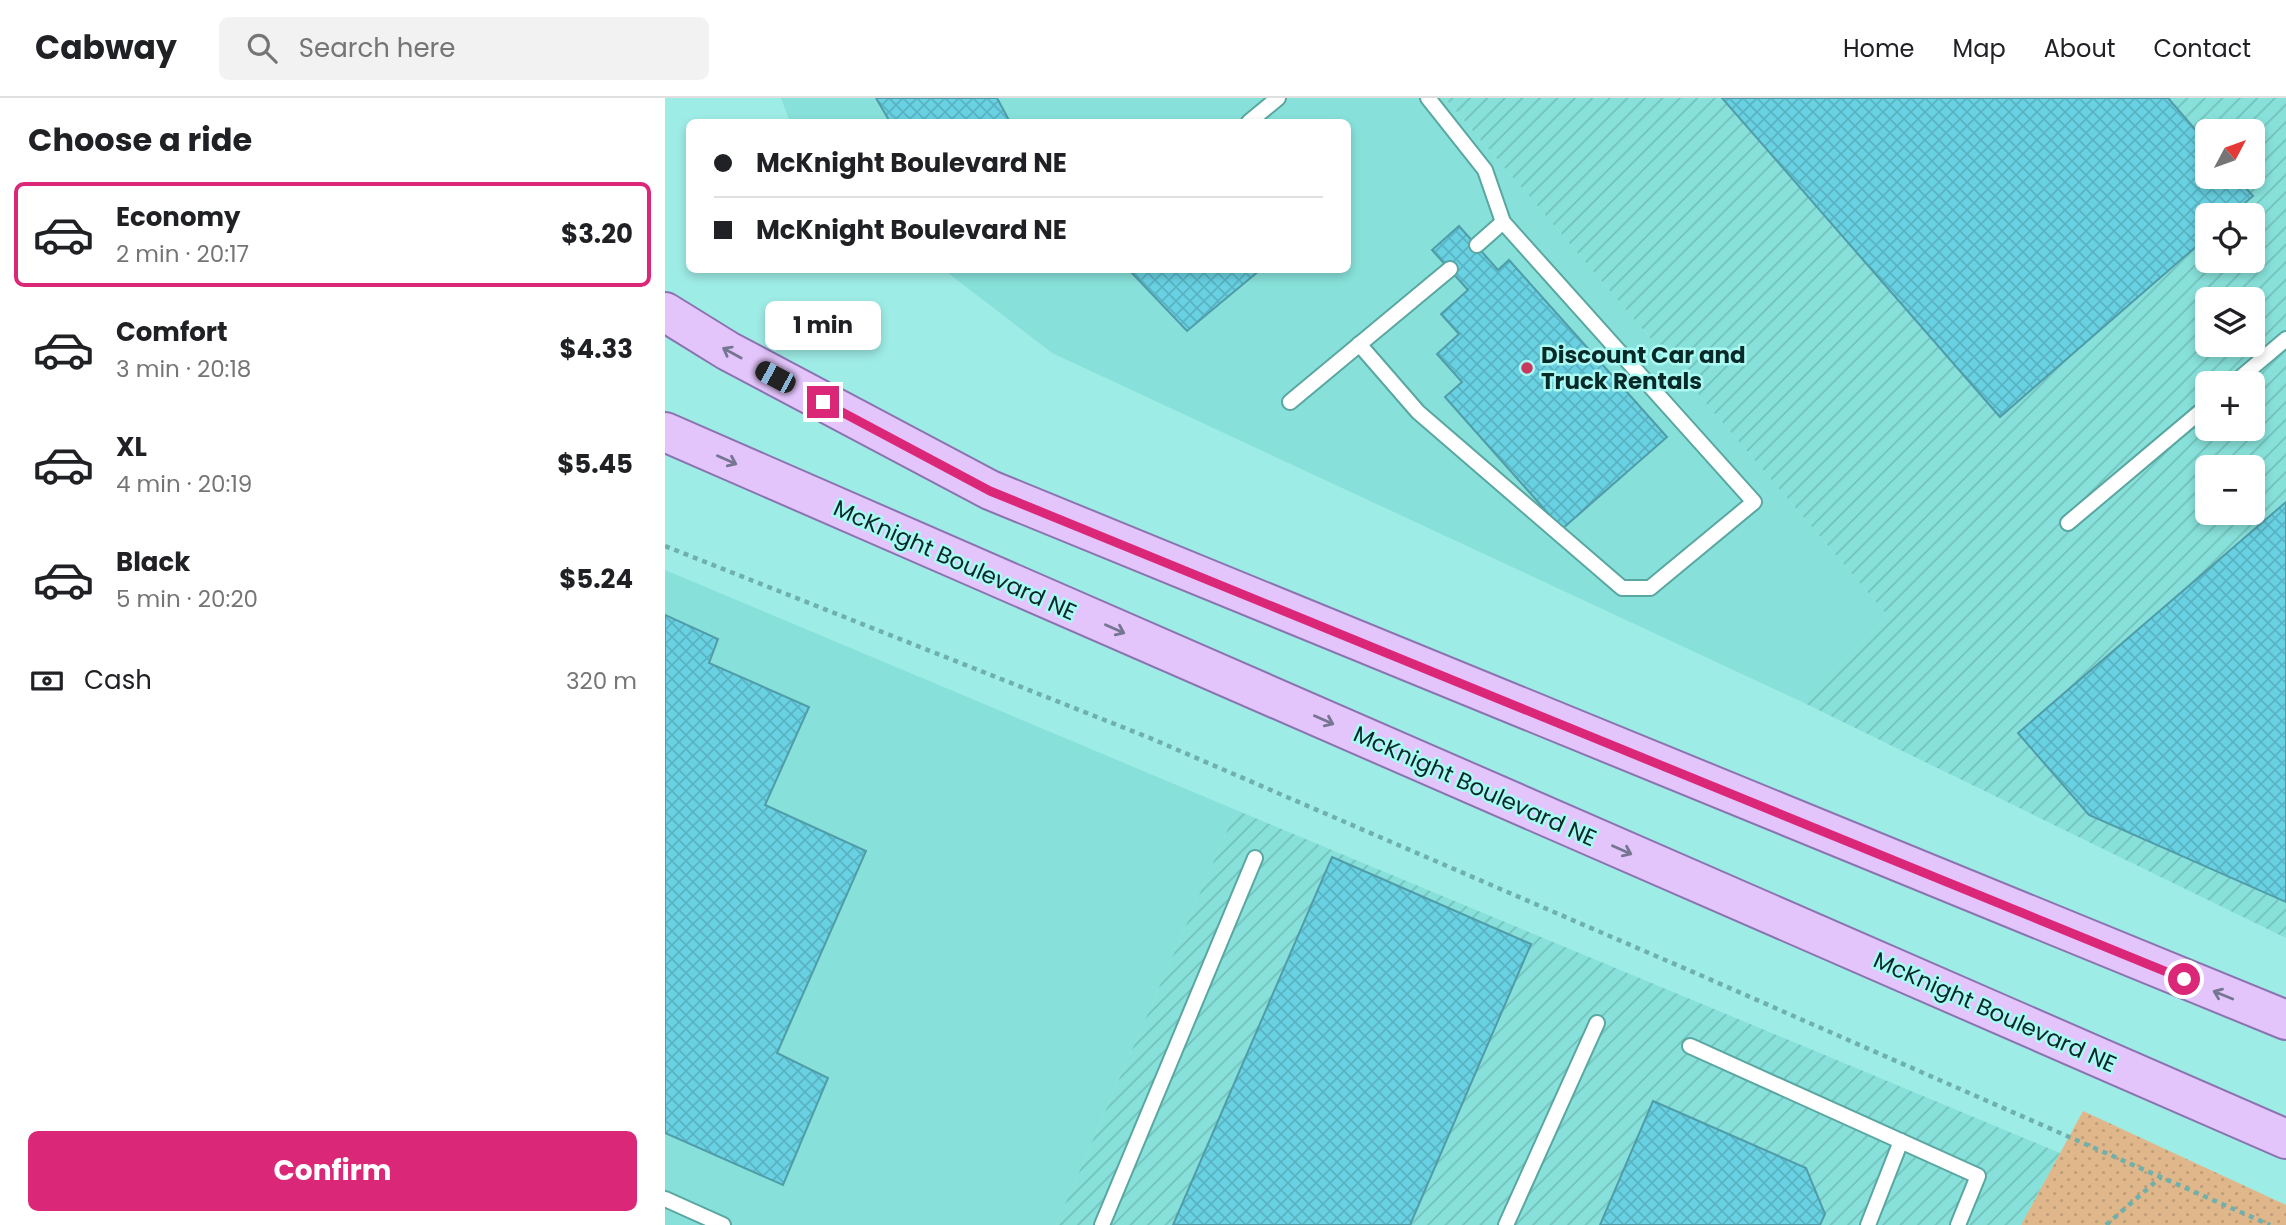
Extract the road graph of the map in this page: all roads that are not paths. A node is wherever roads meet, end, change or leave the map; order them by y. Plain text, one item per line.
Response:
1 (1278, 98) edge
2 (1428, 98) edge
3 (1253, 119) edge
4 (1503, 222) junction
5 (1477, 245) dead end
6 (1450, 270) dead end
7 (665, 312) edge
8 (2286, 339) edge
9 (1360, 344) junction
10 (2248, 371) edge
11 (1290, 402) dead end
12 (2195, 416) edge
13 (665, 432) edge
14 (2068, 523) dead end
15 (1255, 858) dead end
16 (2286, 1020) edge
17 (1597, 1023) dead end
18 (1690, 1046) dead end
19 (2286, 1139) edge
20 (1901, 1141) junction
21 (665, 1199) edge
22 (723, 1225) edge
23 (1102, 1225) edge
24 (1506, 1225) edge
25 (1868, 1225) edge
26 (1958, 1225) edge

1 - 3 lane
2 - 4 lane
4 - 5 lane
4 - 9 lane
6 - 9 lane
16 -> 7 main road
8 - 10 lane
9 - 11 lane
12 - 14 lane
13 -> 19 main road, McKnight Boulevard NE
15 - 23 lane
17 - 24 lane
18 - 20 lane
20 - 25 lane
20 - 26 lane
21 - 22 lane

